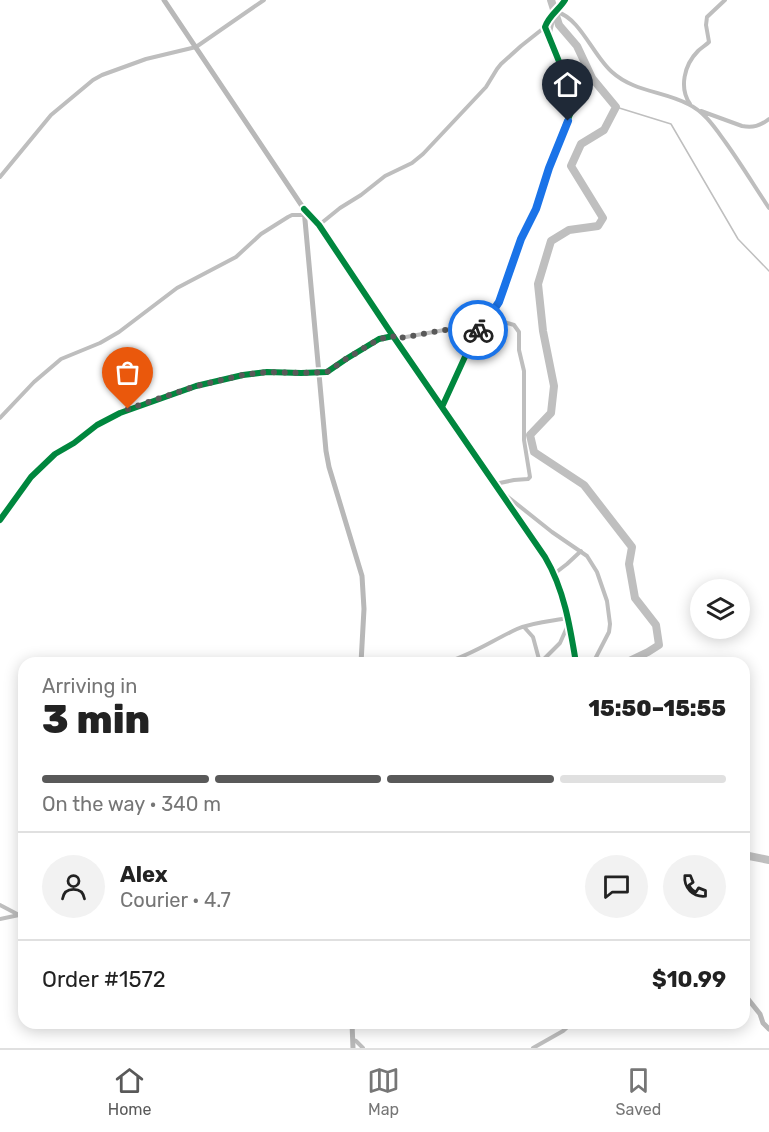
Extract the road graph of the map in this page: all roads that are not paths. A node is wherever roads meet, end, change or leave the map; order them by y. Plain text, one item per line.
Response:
1 (164, 0) edge
2 (264, 0) edge
3 (566, 0) edge
4 (725, 0) edge
5 (553, 14) junction
6 (545, 27) junction
7 (549, 38) junction
8 (196, 47) junction
9 (691, 105) junction
10 (698, 109) junction
11 (769, 119) edge
12 (0, 177) edge
13 (769, 208) edge
14 (305, 212) junction
15 (319, 225) junction
16 (491, 314) junction
17 (480, 330) junction
18 (394, 338) junction
19 (319, 373) junction
20 (442, 407) junction
21 (0, 418) edge
22 (495, 484) junction
23 (501, 493) junction
24 (0, 519) edge
25 (580, 551) junction
26 (554, 574) junction
27 (569, 619) junction
28 (524, 627) junction
29 (361, 657) edge
30 (463, 657) edge
31 (538, 657) edge
32 (546, 657) edge
33 (575, 657) edge
34 (596, 657) edge
35 (0, 905) edge
36 (18, 914) edge
37 (18, 916) edge
38 (0, 919) edge
39 (750, 1002) edge
40 (352, 1029) edge
41 (565, 1029) edge
42 (769, 1029) edge
43 (353, 1040) junction
44 (353, 1048) edge
45 (363, 1048) edge
46 (532, 1048) edge

1 - 8 main road
2 - 8 street
3 - 5 street
4 - 9 street
5 - 6 street
5 - 7 street
5 - 9 street
6 - 7 street
6 - 15 street
7 - 16 street
8 - 12 street
8 - 14 main road
9 - 10 street
10 - 11 street
10 - 13 street
14 - 15 main road
14 - 19 main road
14 - 21 street
15 - 18 main road
16 - 17 street
16 - 22 street
17 - 18 street
17 - 20 street
18 - 19 street
18 - 20 main road
19 - 24 street
19 - 29 main road
20 - 22 main road
22 - 23 main road
23 - 25 street
23 - 26 main road
25 - 26 street
25 - 34 street
26 - 27 main road
27 - 28 street
27 - 32 street
27 - 33 main road
28 - 30 street
28 - 31 street
35 - 36 street
37 - 38 street
39 - 42 main road
40 - 43 main road
41 - 46 street
43 - 44 main road
43 - 45 street

